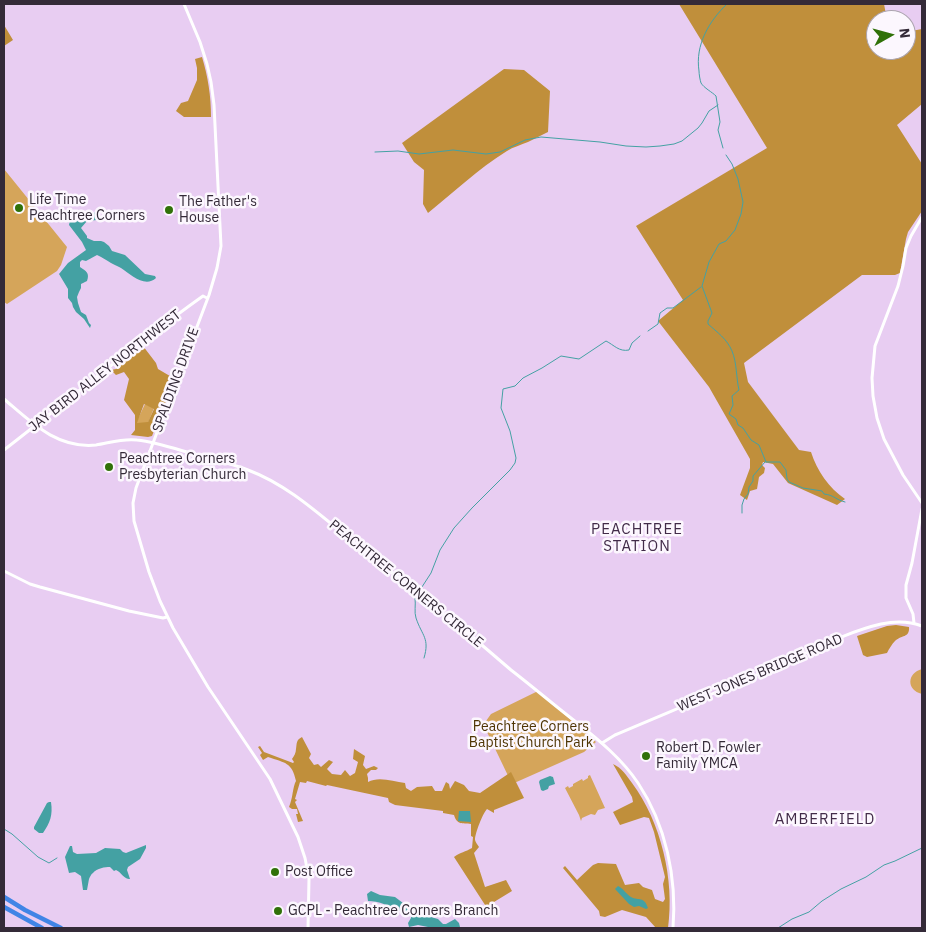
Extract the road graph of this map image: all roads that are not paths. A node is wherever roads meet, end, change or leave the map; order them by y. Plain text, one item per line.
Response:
1 (184, 4) edge
2 (922, 217) edge
3 (207, 298) junction
4 (4, 399) edge
5 (36, 425) junction
6 (153, 442) junction
7 (4, 450) edge
8 (922, 503) edge
9 (922, 509) edge
10 (4, 571) edge
11 (167, 617) junction
12 (914, 623) junction
13 (922, 626) edge
14 (602, 744) junction
15 (4, 897) edge
16 (4, 906) edge
17 (42, 928) edge
18 (62, 928) edge
19 (308, 928) edge
20 (673, 928) edge

1 - 3 street, SPALDING DRIVE
2 - 8 street
3 - 5 street, JAY BIRD ALLEY NORTHWEST
3 - 6 street, SPALDING DRIVE
4 - 5 street, PEACHTREE CORNERS CIRCLE
5 - 6 street, PEACHTREE CORNERS CIRCLE
5 - 7 street, JAY BIRD ALLEY NORTHWEST
6 - 11 street, SPALDING DRIVE
6 - 14 street, PEACHTREE CORNERS CIRCLE
9 - 12 street
10 - 11 street
11 - 19 street, SPALDING DRIVE
12 - 13 street, WEST JONES BRIDGE ROAD
12 - 14 street, WEST JONES BRIDGE ROAD
14 - 20 street, PEACHTREE CORNERS CIRCLE
15 - 18 highway
16 - 17 highway

